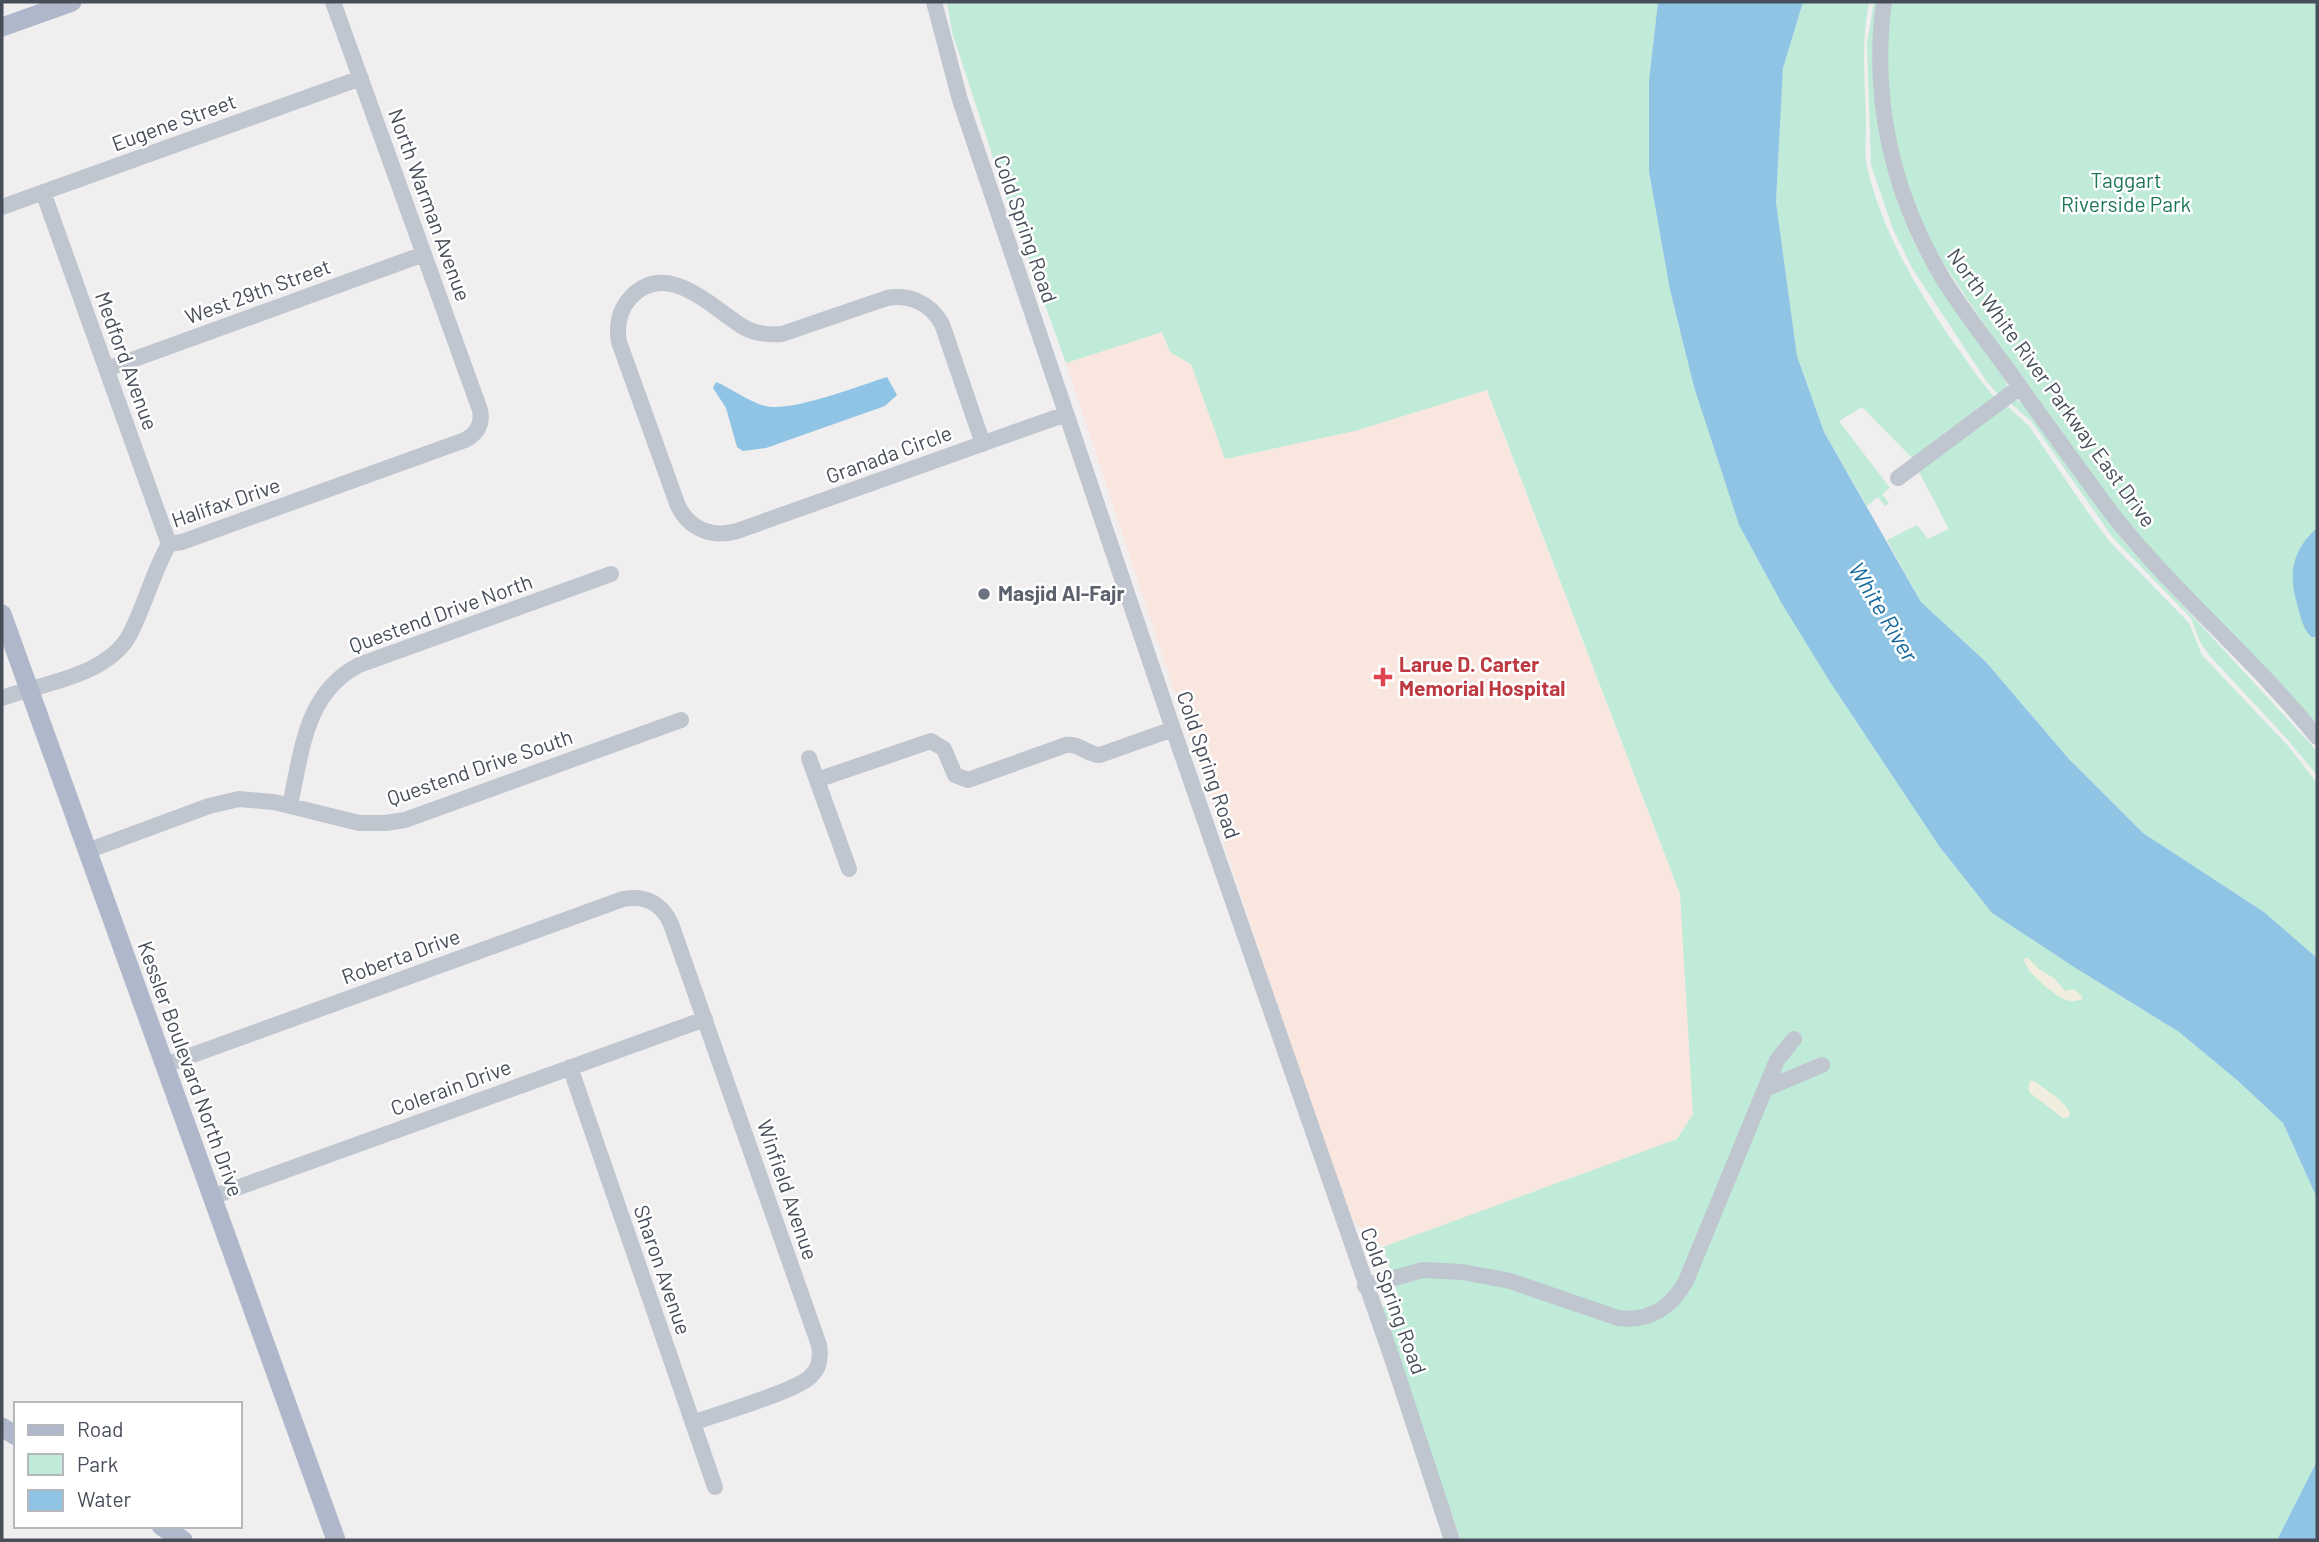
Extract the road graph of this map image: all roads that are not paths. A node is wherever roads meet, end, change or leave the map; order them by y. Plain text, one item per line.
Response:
1 (72, 2) edge
2 (333, 2) edge
3 (934, 2) edge
4 (1884, 2) edge
5 (2, 27) edge
6 (361, 78) junction
7 (43, 192) junction
8 (2, 207) edge
9 (424, 254) junction
10 (107, 369) junction
11 (2020, 387) junction
12 (1066, 414) junction
13 (480, 424) joint
14 (983, 444) junction
15 (1898, 478) dead end
16 (169, 544) junction
17 (611, 574) dead end
18 (2, 614) edge
19 (29, 690) junction
20 (2, 698) edge
21 (681, 720) dead end
22 (1173, 729) junction
23 (2317, 737) edge
24 (809, 758) dead end
25 (817, 780) junction
26 (290, 805) junction
27 (87, 851) junction
28 (849, 869) dead end
29 (653, 902) joint
30 (705, 1018) junction
31 (1794, 1039) dead end
32 (1822, 1065) dead end
33 (165, 1066) junction
34 (570, 1067) junction
35 (1765, 1089) junction
36 (212, 1197) junction
37 (1365, 1286) junction
38 (692, 1423) junction
39 (715, 1487) dead end
40 (164, 1528) edge
41 (183, 1540) edge
42 (336, 1540) edge
43 (1452, 1540) edge

1 - 5 main road
2 - 6 street, North Warman Avenue
3 - 12 street, Cold Spring Road
4 - 11 street, North White River Parkway East Drive
6 - 7 street, Eugene Street
6 - 9 street, North Warman Avenue
7 - 8 street, Eugene Street
7 - 10 street, Medford Avenue
9 - 10 street, West 29th Street
9 - 13 street, North Warman Avenue
10 - 16 street, Medford Avenue
11 - 15 street
11 - 23 street, North White River Parkway East Drive
12 - 14 street, Granada Circle
12 - 22 street, Cold Spring Road
13 - 16 street, Halifax Drive
14 - 14 street, Granada Circle
16 - 19 street, Halifax Drive
17 - 26 street, Questend Drive North
18 - 19 main road, Kessler Boulevard North Drive
19 - 20 street, Halifax Drive
19 - 27 main road, Kessler Boulevard North Drive
21 - 26 street, Questend Drive South
22 - 25 street
22 - 37 street, Cold Spring Road
24 - 25 street
25 - 28 street
26 - 27 street, Questend Drive South
27 - 33 main road, Kessler Boulevard North Drive
29 - 30 street, Winfield Avenue
29 - 33 street, Roberta Drive
30 - 34 street, Colerain Drive
30 - 38 street, Winfield Avenue
31 - 35 street
32 - 35 street
33 - 36 main road, Kessler Boulevard North Drive
34 - 36 street, Colerain Drive
34 - 38 street, Sharon Avenue
35 - 37 street
36 - 42 main road, Kessler Boulevard North Drive
37 - 43 street, Cold Spring Road
38 - 39 street, Sharon Avenue
40 - 41 main road

